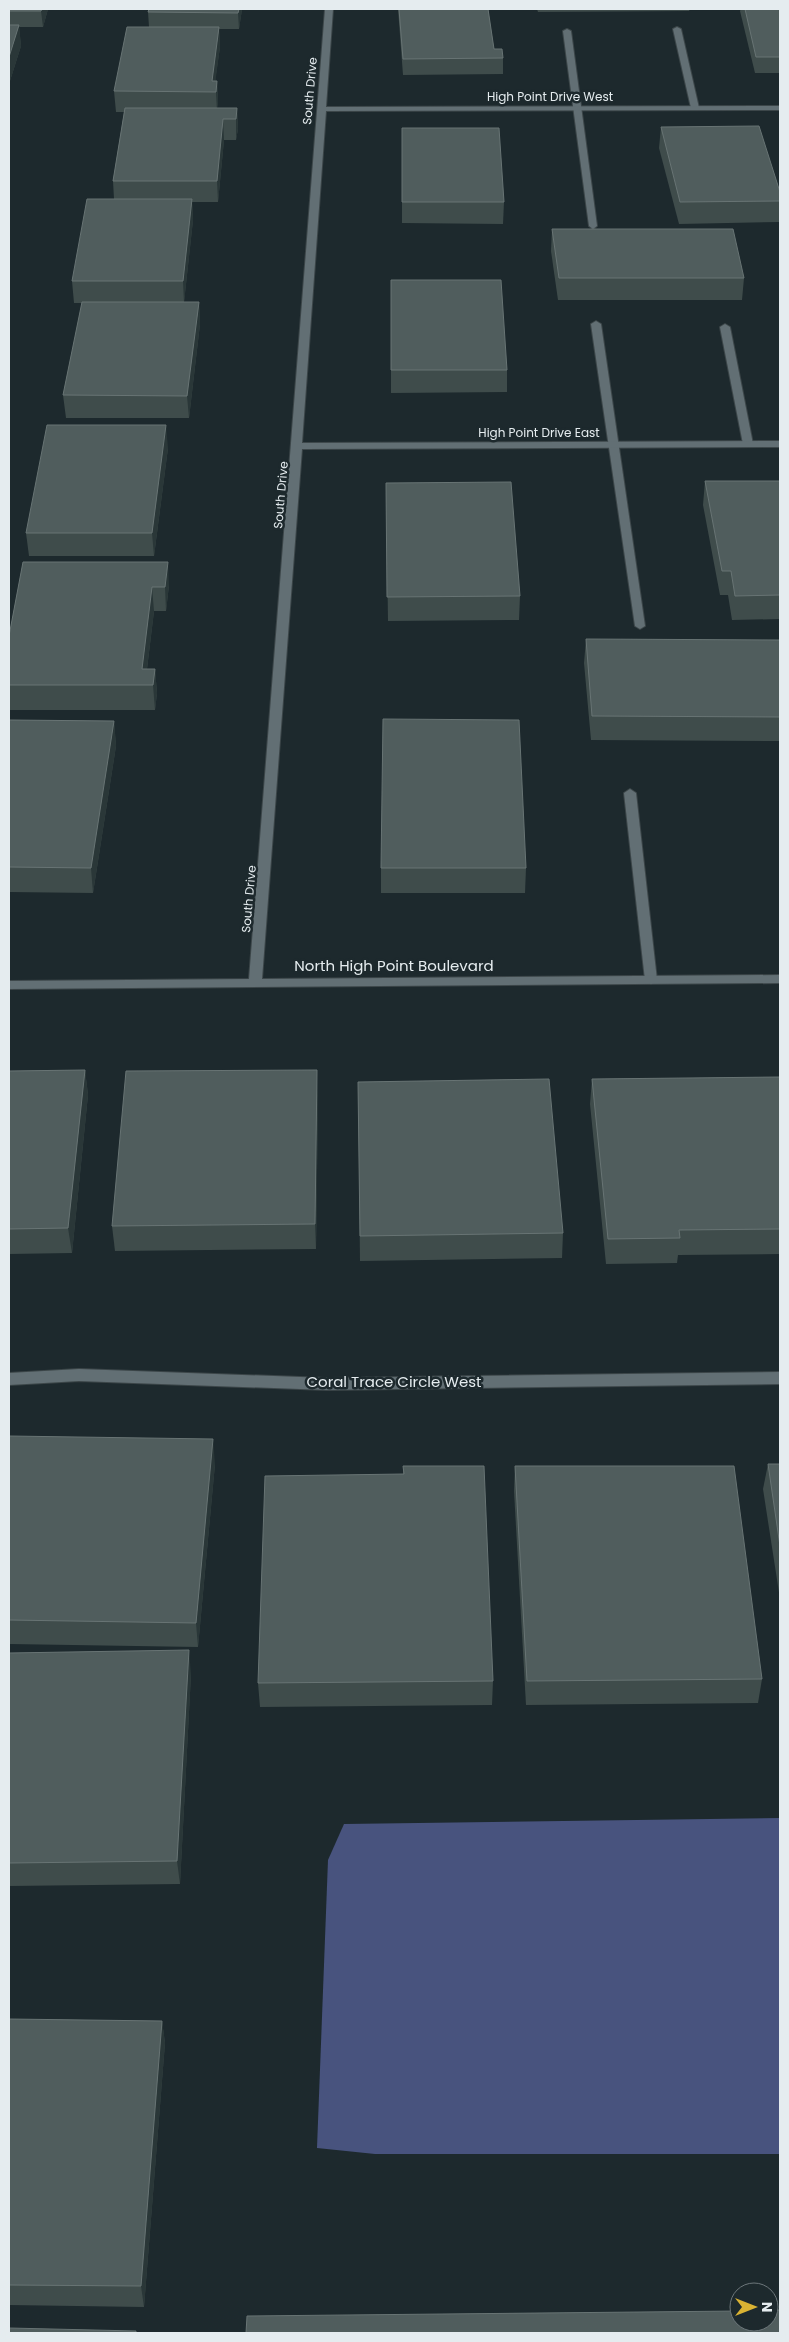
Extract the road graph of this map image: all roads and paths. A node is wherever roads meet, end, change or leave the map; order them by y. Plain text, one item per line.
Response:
1 (329, 9) edge
2 (567, 30) dead end
3 (678, 30) dead end
4 (577, 108) junction
5 (695, 108) junction
6 (780, 108) edge
7 (320, 109) junction
8 (593, 226) dead end
9 (596, 324) dead end
10 (725, 327) dead end
11 (748, 444) junction
12 (780, 444) edge
13 (614, 445) junction
14 (297, 446) junction
15 (640, 626) dead end
16 (630, 793) dead end
17 (650, 980) junction
18 (780, 980) edge
19 (255, 983) junction
20 (9, 985) edge
21 (780, 1378) edge
22 (9, 1379) edge

1 - 7 street, South Drive
2 - 4 street
3 - 5 street
4 - 5 street, High Point Drive West
4 - 7 street, High Point Drive West
4 - 8 street
5 - 6 street, High Point Drive West
7 - 14 street, South Drive
9 - 13 street
10 - 11 street
11 - 12 street, High Point Drive East
11 - 13 street, High Point Drive East
13 - 14 street, High Point Drive East
13 - 15 street
14 - 19 street, South Drive
16 - 17 street
17 - 18 street, North High Point Boulevard
17 - 19 street, North High Point Boulevard
19 - 20 street, North High Point Boulevard
21 - 22 street, Coral Trace Circle West

